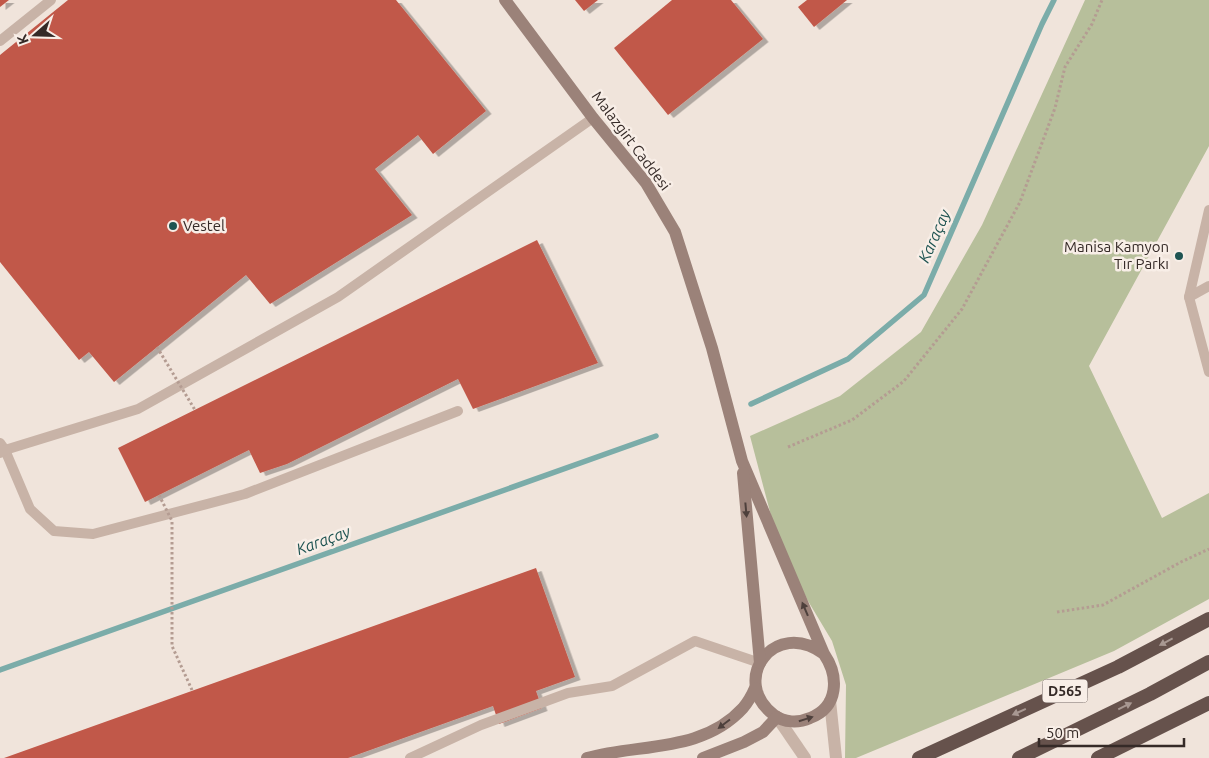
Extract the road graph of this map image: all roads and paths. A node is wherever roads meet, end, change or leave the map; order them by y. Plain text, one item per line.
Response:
1 (50, 0) edge
2 (505, 0) edge
3 (1102, 0) edge
4 (0, 41) edge
5 (593, 118) junction
6 (1209, 210) edge
7 (1209, 286) edge
8 (1189, 297) junction
9 (158, 347) dead end
10 (1209, 372) edge
11 (195, 410) dead end
12 (458, 411) dead end
13 (788, 447) dead end
14 (2, 449) edge
15 (742, 461) junction
16 (159, 495) dead end
17 (1209, 549) edge
18 (1057, 612) dead end
19 (1209, 619) edge
20 (824, 654) junction
21 (1209, 662) edge
22 (760, 663) junction
23 (755, 688) junction
24 (192, 690) dead end
25 (830, 701) junction
26 (1209, 703) edge
27 (777, 717) junction
28 (410, 758) edge
29 (587, 758) edge
30 (703, 758) edge
31 (805, 758) edge
32 (836, 758) edge
33 (919, 758) edge
34 (1019, 758) edge
35 (1098, 758) edge

1 - 4 lane
2 - 5 main road, Malazgirt Caddesi
3 - 13 path
5 - 14 lane
5 - 15 main road, Malazgirt Caddesi
6 - 8 lane
7 - 8 lane
8 - 10 lane
9 - 11 path, bridge
12 - 14 lane
20 -> 15 main road
15 -> 22 main road
16 - 24 path, bridge
17 - 18 path
19 -> 33 highway, D565
20 - 22 main road
20 - 25 main road
34 -> 21 highway, D565
22 - 23 main road
22 - 28 lane
23 - 27 main road
23 -> 29 main road
27 -> 25 main road
25 - 32 street
26 - 35 highway
27 - 30 main road
27 - 31 street

